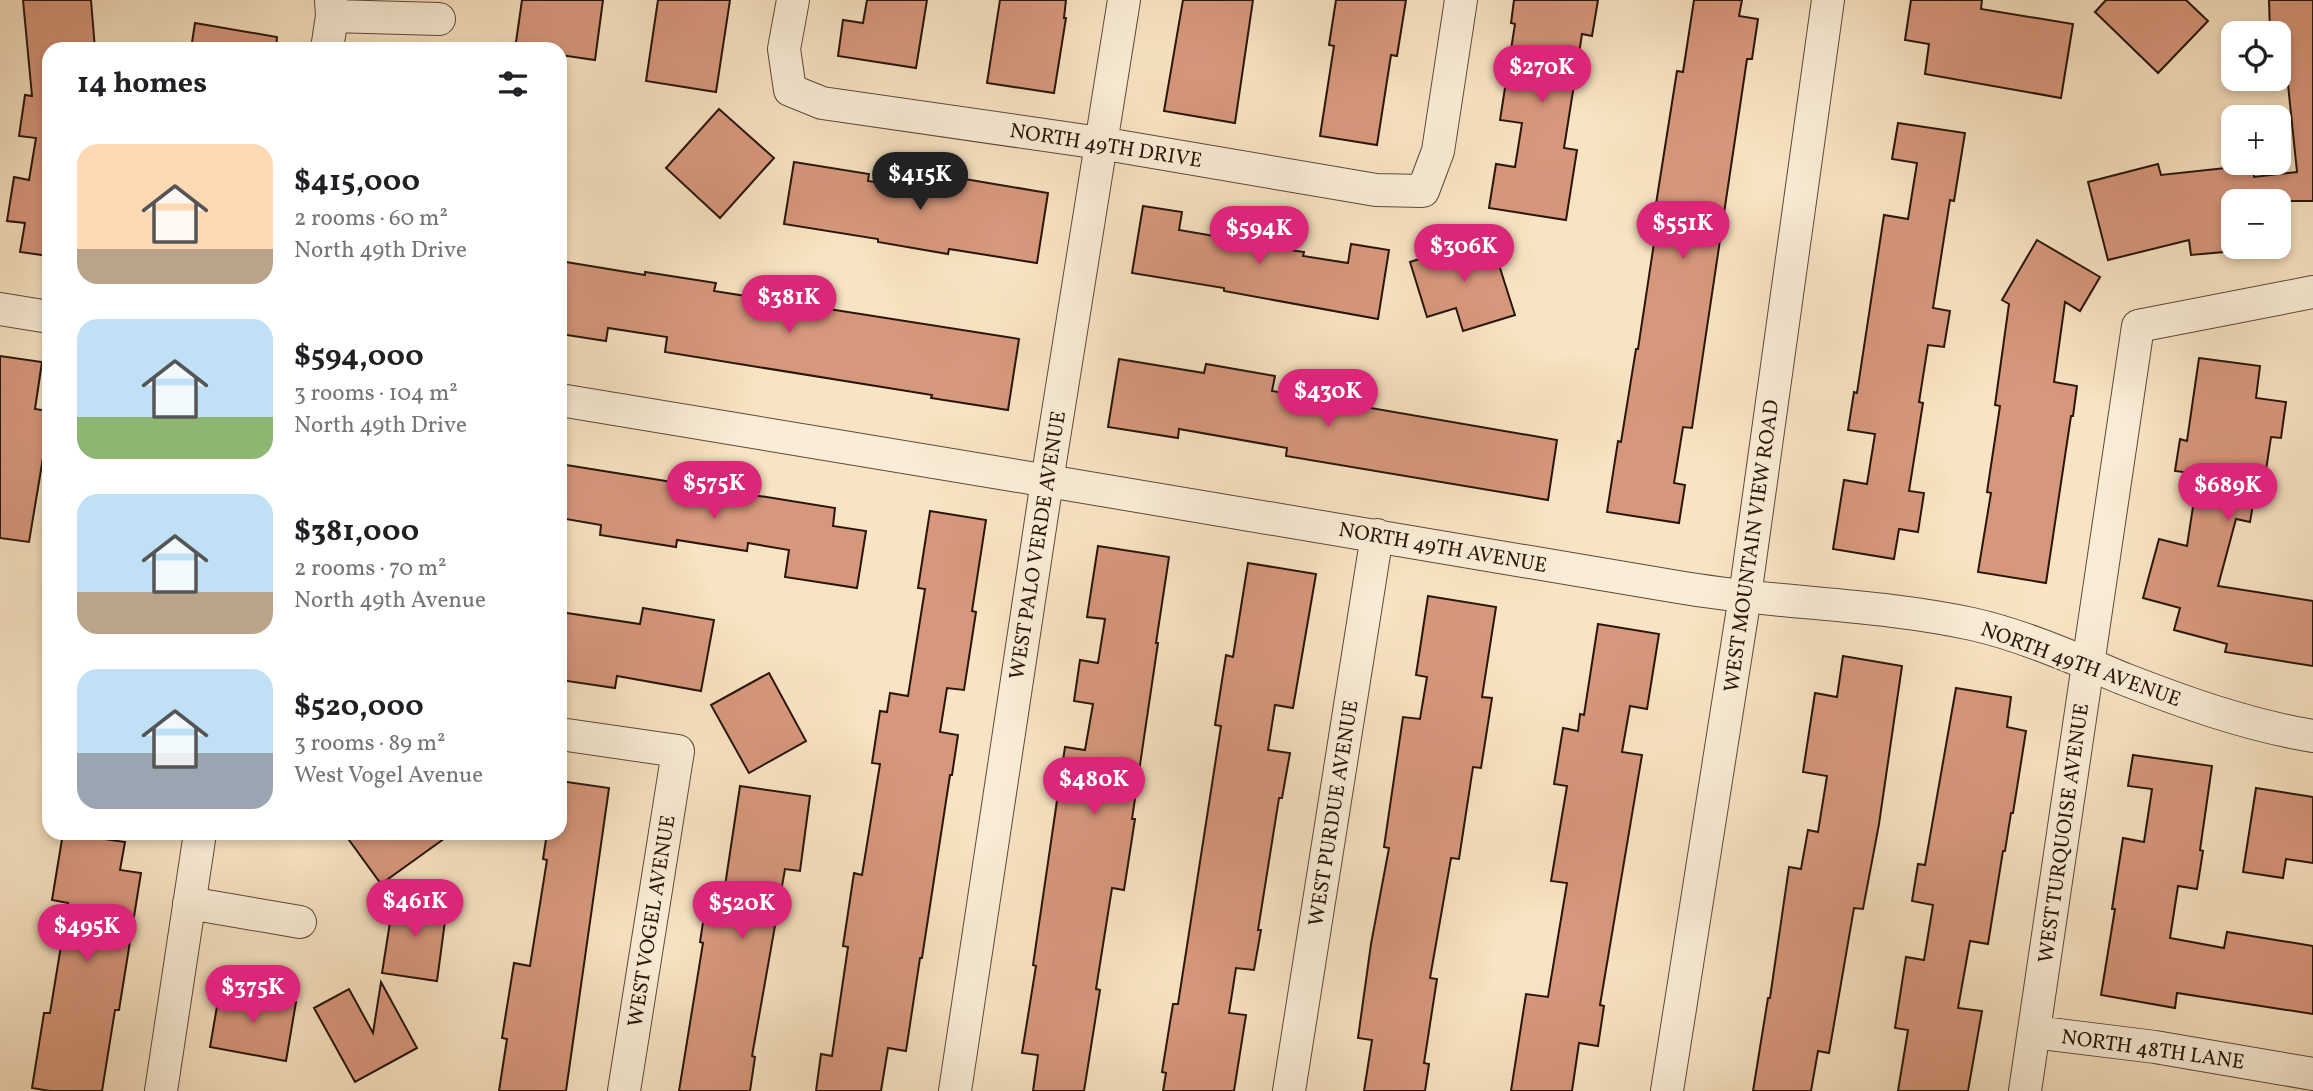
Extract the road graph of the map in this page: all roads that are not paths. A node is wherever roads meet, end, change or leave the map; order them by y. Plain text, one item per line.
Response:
1 (793, 0) edge
2 (1124, 0) edge
3 (1461, 0) edge
4 (1828, 0) edge
5 (332, 8) edge
6 (439, 19) dead end
7 (328, 42) edge
8 (1100, 143) junction
9 (2313, 292) edge
10 (0, 309) edge
11 (42, 316) edge
12 (567, 401) edge
13 (1047, 481) junction
14 (1377, 535) junction
15 (1745, 596) junction
16 (2088, 664) junction
17 (567, 735) edge
18 (2313, 736) edge
19 (199, 840) edge
20 (189, 903) junction
21 (300, 922) dead end
22 (2034, 1032) junction
23 (2313, 1074) edge
24 (160, 1091) edge
25 (624, 1091) edge
26 (955, 1091) edge
27 (1289, 1091) edge
28 (1667, 1091) edge
29 (2025, 1091) edge

1 - 8 street, NORTH 49TH DRIVE
2 - 8 street, WEST PALO VERDE AVENUE
3 - 8 street, NORTH 49TH DRIVE
4 - 15 street, WEST MOUNTAIN VIEW ROAD
5 - 6 street
5 - 7 street
8 - 13 street, WEST PALO VERDE AVENUE
9 - 16 street, WEST TURQUOISE AVENUE
10 - 11 street
12 - 13 street, NORTH 49TH AVENUE
13 - 14 street, NORTH 49TH AVENUE
13 - 26 street, WEST PALO VERDE AVENUE
14 - 15 street, NORTH 49TH AVENUE
14 - 27 street, WEST PURDUE AVENUE
15 - 16 street, NORTH 49TH AVENUE
15 - 28 street, WEST MOUNTAIN VIEW ROAD
16 - 18 street, NORTH 49TH AVENUE
16 - 22 street, WEST TURQUOISE AVENUE
17 - 25 street, WEST VOGEL AVENUE
19 - 20 street
20 - 21 street
20 - 24 street
22 - 23 street, NORTH 48TH LANE
22 - 29 street, WEST TURQUOISE AVENUE

